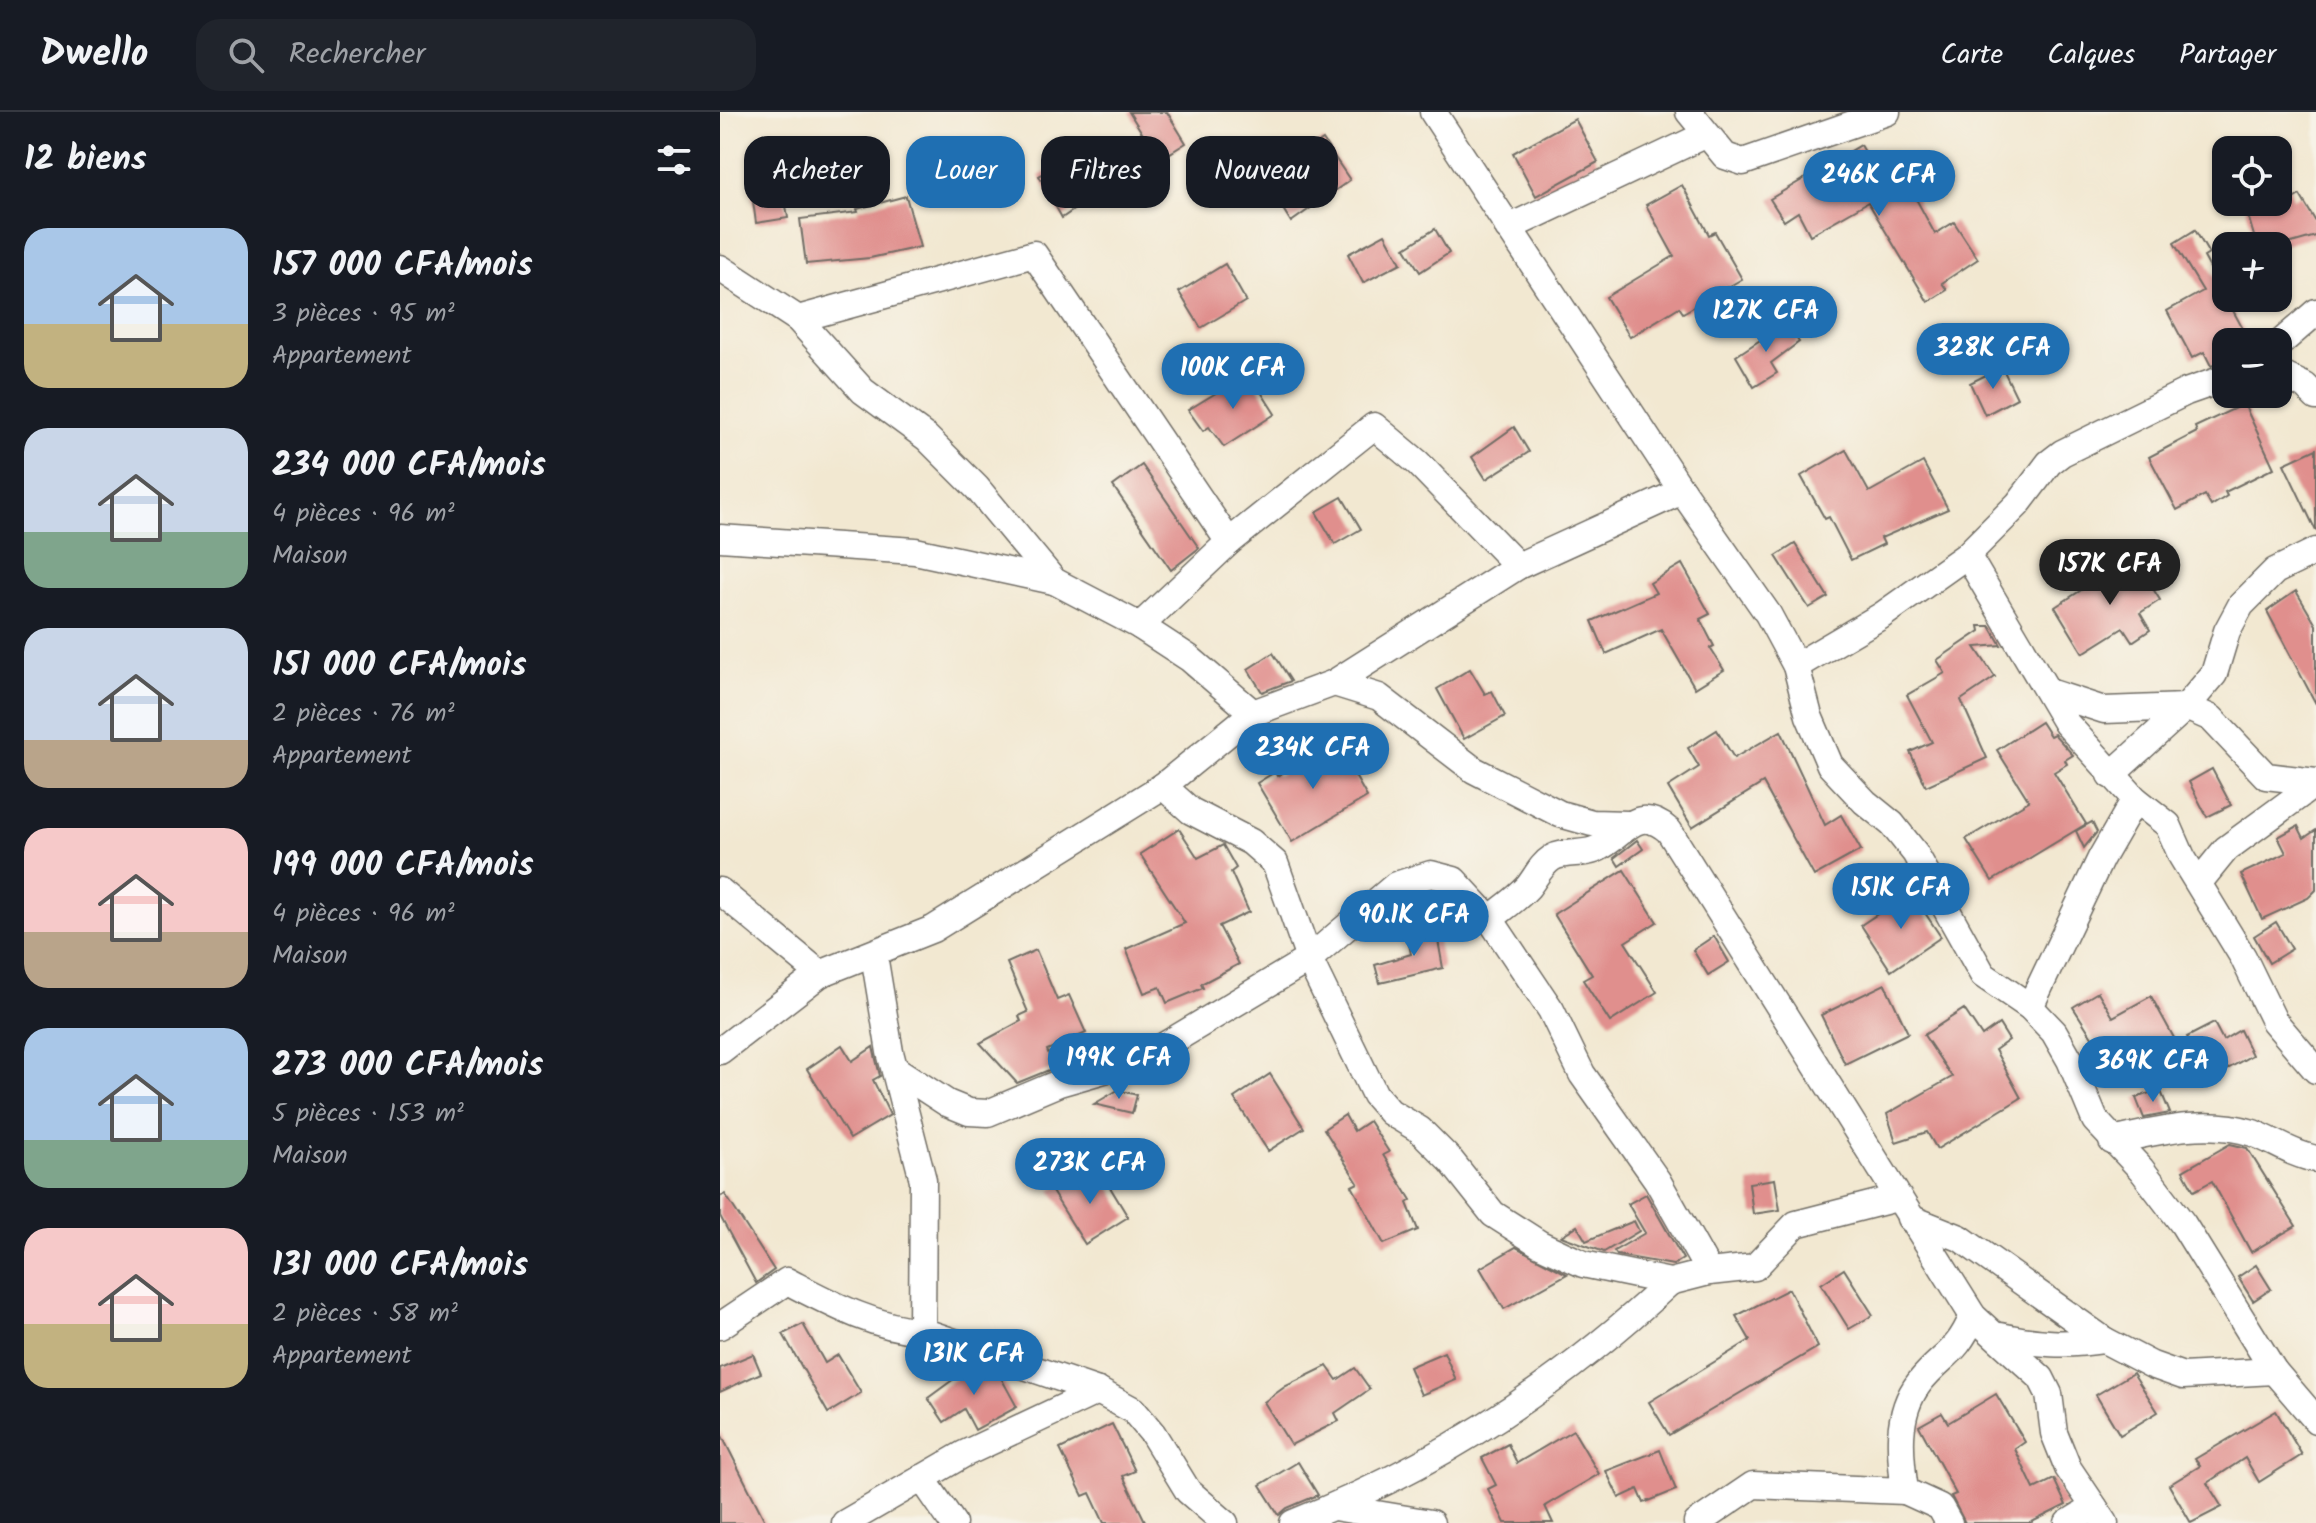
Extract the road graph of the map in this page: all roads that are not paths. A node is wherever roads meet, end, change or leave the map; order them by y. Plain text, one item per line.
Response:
1 (1433, 112) edge
2 (1689, 112) edge
3 (1887, 112) edge
4 (1705, 135) junction
5 (1508, 228) junction
6 (720, 268) edge
7 (2316, 312) edge
8 (798, 319) junction
9 (2292, 333) edge
10 (2292, 380) edge
11 (2212, 383) edge
12 (2316, 397) edge
13 (1682, 491) junction
14 (720, 538) edge
15 (1229, 542) junction
16 (2316, 551) edge
17 (1967, 555) junction
18 (1518, 566) junction
19 (1054, 581) junction
20 (1140, 626) junction
21 (1796, 666) junction
22 (1334, 683) junction
23 (2049, 692) junction
24 (2186, 707) junction
25 (1253, 713) junction
26 (2111, 775) junction
27 (2316, 782) edge
28 (1163, 786) junction
29 (2135, 799) junction
30 (1628, 824) junction
31 (2200, 881) junction
32 (720, 891) edge
33 (1490, 919) junction
34 (874, 955) junction
35 (1309, 959) junction
36 (820, 974) junction
37 (2030, 1007) junction
38 (720, 1051) edge
39 (895, 1069) junction
40 (2316, 1070) edge
41 (2112, 1141) junction
42 (2316, 1159) edge
43 (1904, 1208) junction
44 (1709, 1272) junction
45 (1670, 1282) junction
46 (1973, 1316) junction
47 (720, 1326) edge
48 (922, 1331) junction
49 (2000, 1336) junction
50 (2104, 1340) junction
51 (2274, 1371) junction
52 (1098, 1391) junction
53 (2316, 1420) edge
54 (922, 1478) junction
55 (1905, 1491) junction
56 (1334, 1507) junction
57 (2099, 1515) edge
58 (845, 1523) edge
59 (953, 1523) edge
60 (1225, 1523) edge
61 (1293, 1523) edge
62 (1431, 1523) edge
63 (1697, 1523) edge
64 (1949, 1523) edge
65 (2068, 1523) edge

1 - 5 street
2 - 4 street
3 - 4 street
4 - 5 street
5 - 13 street
6 - 8 street
7 - 9 street
8 - 15 street
8 - 19 street
10 - 12 street
11 - 17 street
13 - 18 street
13 - 21 street
14 - 19 street
15 - 18 street
15 - 20 street
16 - 24 street
17 - 21 street
17 - 23 street
18 - 22 street
19 - 20 street
20 - 25 street
21 - 37 street
22 - 25 street
22 - 30 street
23 - 24 street
23 - 26 street
24 - 26 street
24 - 27 street
25 - 28 street
26 - 29 street
27 - 31 street
28 - 34 street
28 - 35 street
29 - 31 street
29 - 37 street
30 - 33 street
30 - 43 street
31 - 40 street
32 - 36 street
33 - 35 street
33 - 44 street
34 - 36 street
34 - 39 street
35 - 39 street
35 - 45 street
36 - 38 street
37 - 41 street
39 - 48 street
41 - 42 street
41 - 51 street
43 - 44 street
43 - 46 street
43 - 50 street
44 - 45 street
45 - 56 street
46 - 49 street
46 - 55 street
47 - 48 street
48 - 52 street
49 - 50 street
49 - 57 street
50 - 51 street
51 - 53 street
52 - 54 street
52 - 60 street
54 - 58 street
54 - 59 street
55 - 63 street
55 - 64 street
56 - 61 street
56 - 62 street
57 - 65 street

